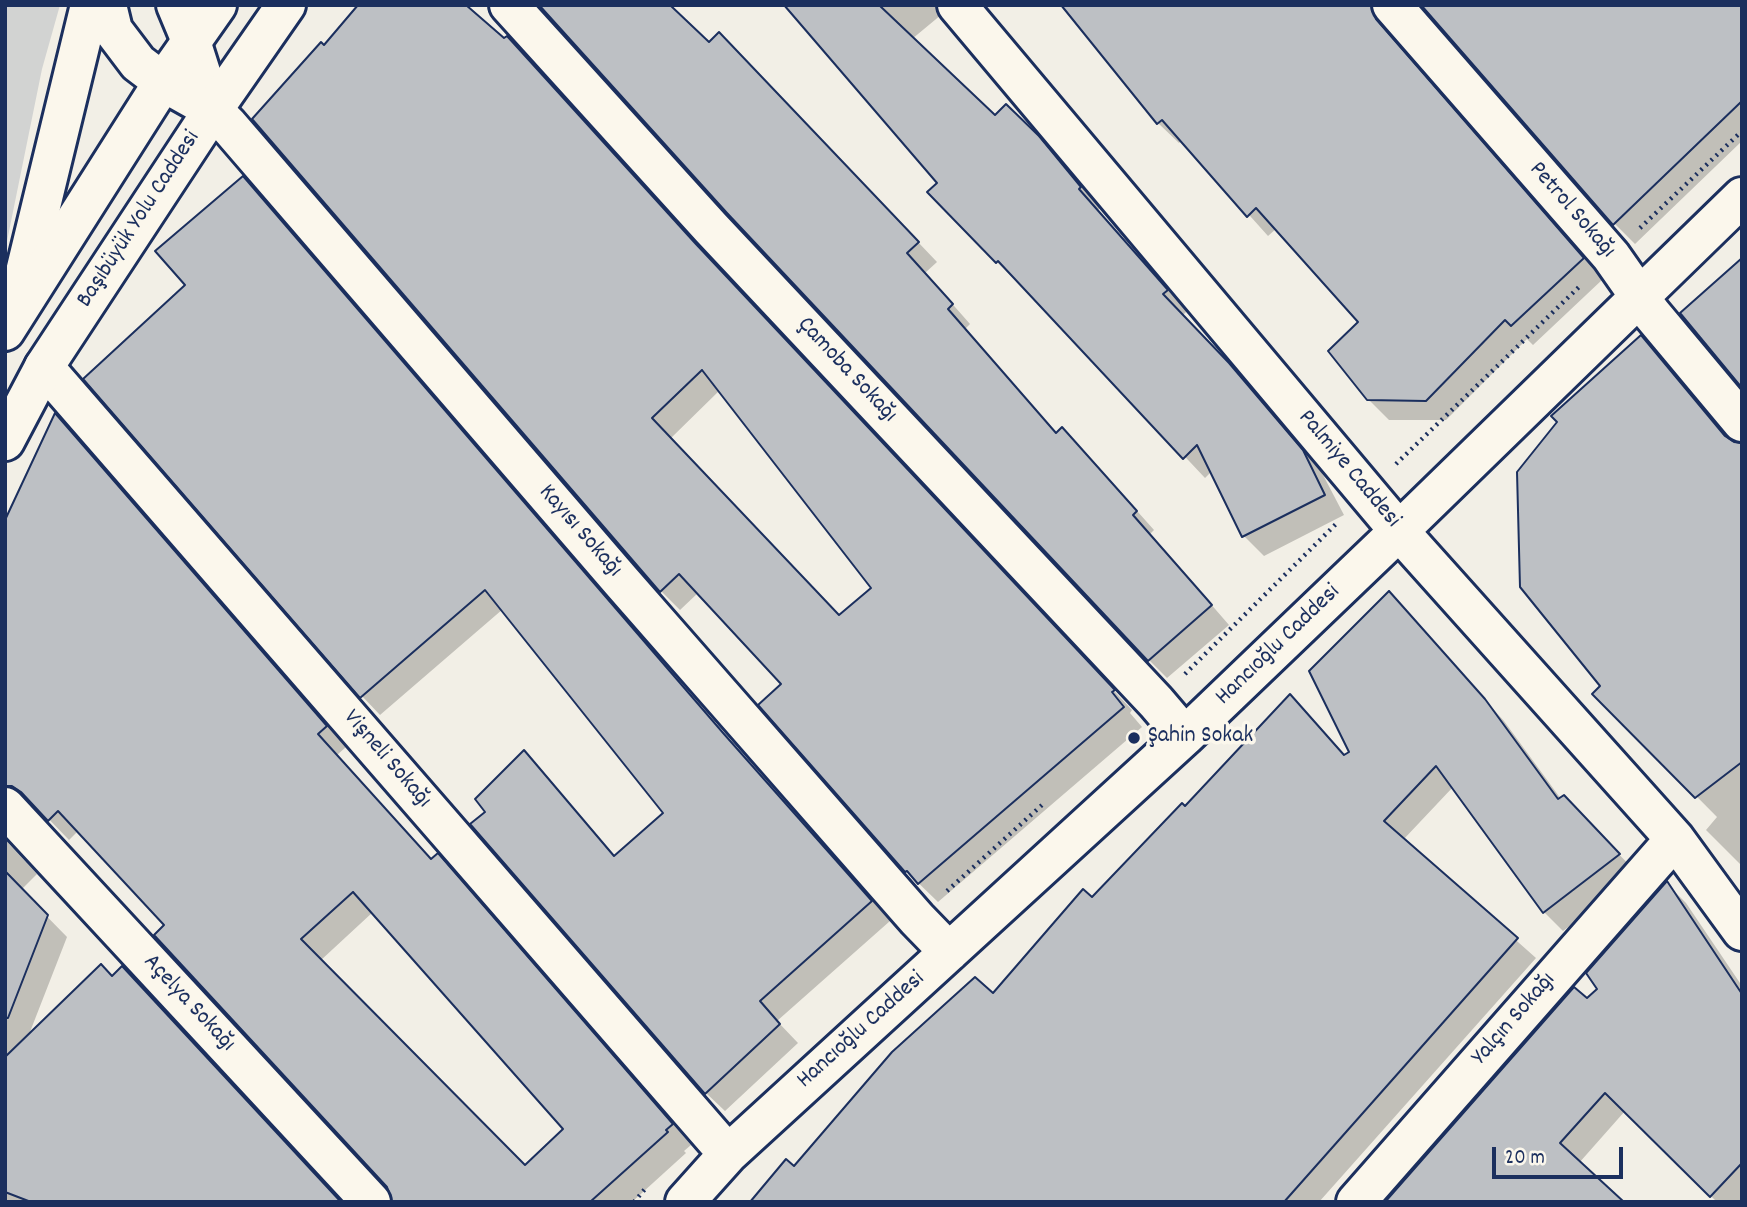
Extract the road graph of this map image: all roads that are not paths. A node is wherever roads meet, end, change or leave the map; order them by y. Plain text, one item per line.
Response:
1 (90, 5) edge
2 (107, 5) edge
3 (176, 5) edge
4 (217, 5) edge
5 (286, 5) edge
6 (509, 5) edge
7 (957, 5) edge
8 (1392, 5) edge
9 (191, 41) junction
10 (163, 82) junction
11 (213, 110) junction
12 (1742, 197) edge
13 (1639, 295) junction
14 (10, 322) edge
15 (44, 367) junction
16 (1742, 422) edge
17 (5, 442) edge
18 (1399, 531) junction
19 (1185, 736) junction
20 (5, 807) edge
21 (1675, 839) junction
22 (1742, 931) edge
23 (949, 951) junction
24 (728, 1154) junction
25 (371, 1202) edge
26 (685, 1202) edge
27 (1356, 1202) edge

1 - 14 street
2 - 10 street
3 - 9 street
4 - 9 street
5 - 11 street, Başıbüyük Yolu Caddesi
6 - 19 street, Çamoba Sokağı
7 - 18 street, Palmiye Caddesi
8 - 13 street, Petrol Sokağı
9 - 10 street
9 - 11 street
10 - 11 street
10 - 14 street
11 - 15 street, Başıbüyük Yolu Caddesi
11 - 23 street, Kayısı Sokağı
12 - 13 street, Hancıoğlu Caddesi
13 - 16 street, Petrol Sokağı
13 - 18 street, Hancıoğlu Caddesi
15 - 17 street, Başıbüyük Yolu Caddesi
15 - 24 street, Vişneli Sokağı
18 - 19 street, Hancıoğlu Caddesi
18 - 21 street, Palmiye Caddesi
19 - 23 street, Hancıoğlu Caddesi
20 - 25 street, Açelya Sokağı
21 - 22 street, Palmiye Caddesi
21 - 27 street, Yalçın Sokağı
23 - 24 street, Hancıoğlu Caddesi
24 - 26 street, Hancıoğlu Caddesi

